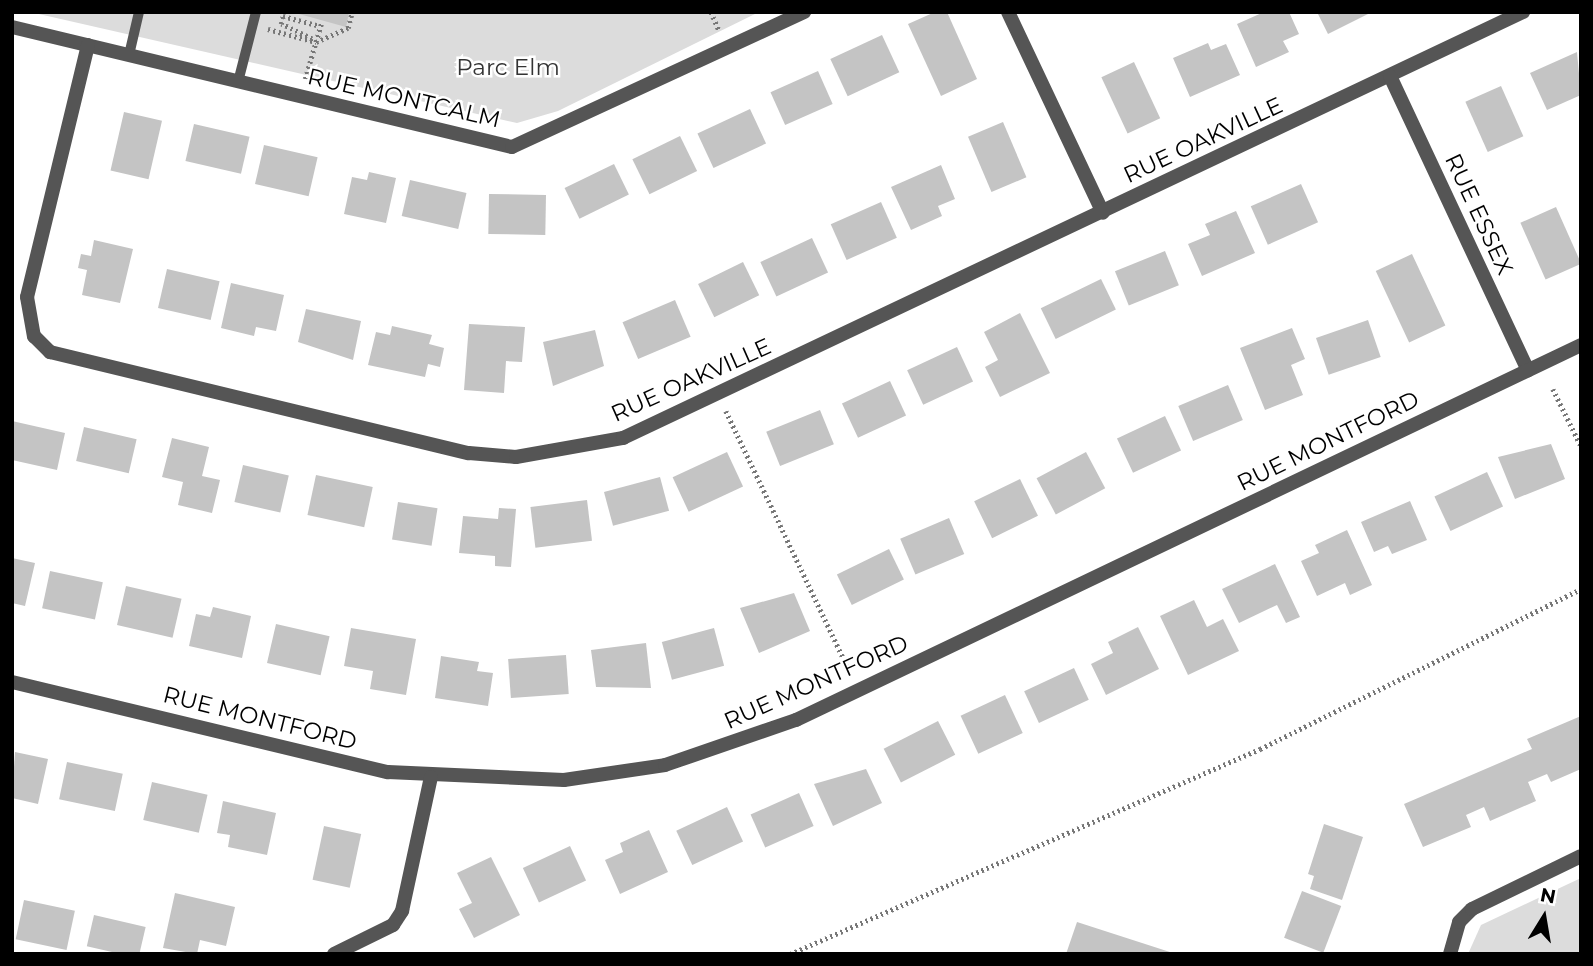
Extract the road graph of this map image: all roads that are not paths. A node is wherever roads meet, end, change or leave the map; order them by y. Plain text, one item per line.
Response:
1 (139, 12) edge
2 (256, 12) edge
3 (804, 12) edge
4 (1008, 12) edge
5 (1523, 12) edge
6 (12, 27) edge
7 (88, 46) junction
8 (129, 55) junction
9 (1390, 76) junction
10 (238, 82) junction
11 (1103, 213) junction
12 (1581, 345) edge
13 (1528, 370) junction
14 (12, 682) edge
15 (431, 776) junction
16 (1581, 856) edge
17 (334, 954) edge
18 (1450, 954) edge

1 - 8 lane
2 - 10 lane
3 - 10 street, RUE MONTCALM
4 - 11 street
5 - 9 street, RUE OAKVILLE
6 - 7 street, RUE MONTCALM
7 - 8 street, RUE MONTCALM
7 - 11 street, RUE OAKVILLE
8 - 10 street, RUE MONTCALM
9 - 11 street, RUE OAKVILLE
9 - 13 street, RUE ESSEX
12 - 13 street, RUE MONTFORD
13 - 15 street, RUE MONTFORD
14 - 15 street, RUE MONTFORD
15 - 17 street
16 - 18 street

